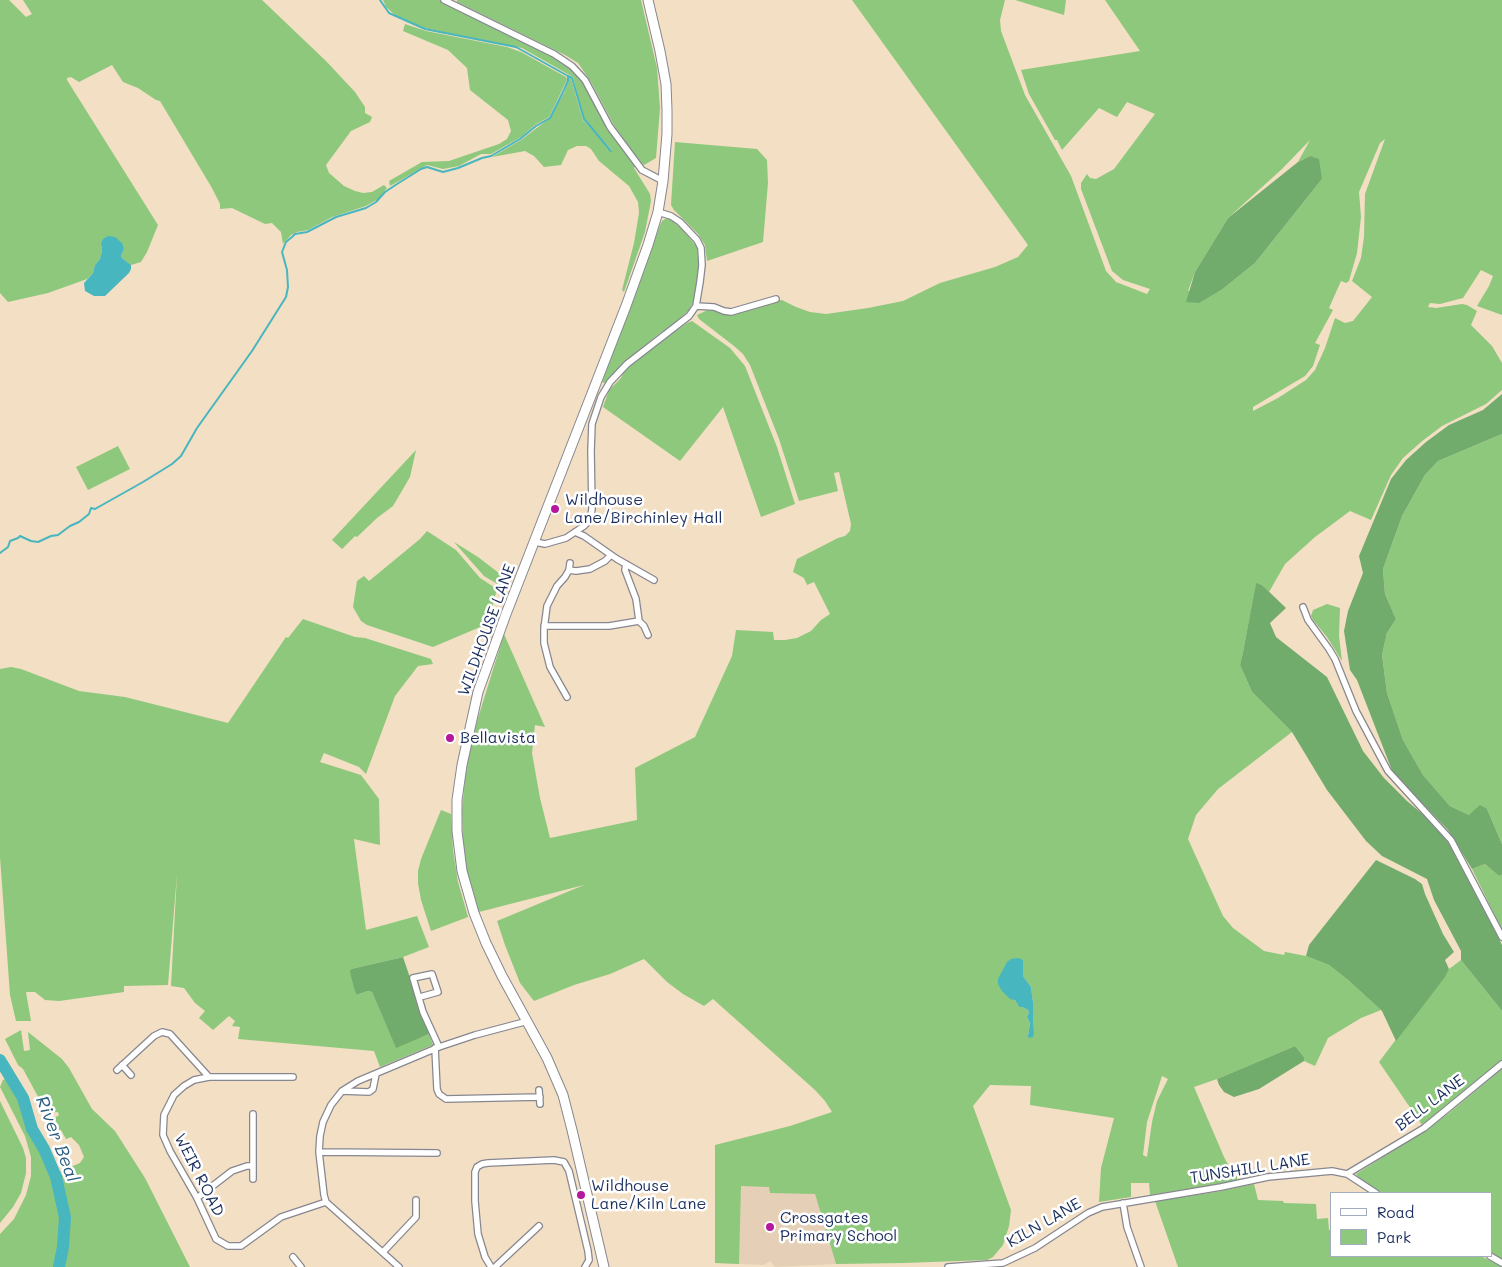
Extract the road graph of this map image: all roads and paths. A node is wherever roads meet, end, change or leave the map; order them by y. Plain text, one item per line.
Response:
1 (444, 0) edge
2 (648, 0) edge
3 (663, 181) junction
4 (658, 212) junction
5 (776, 299) dead end
6 (696, 306) junction
7 (575, 532) junction
8 (535, 542) junction
9 (611, 555) junction
10 (626, 564) junction
11 (654, 580) dead end
12 (1303, 607) dead end
13 (639, 621) junction
14 (544, 626) junction
15 (648, 635) dead end
16 (567, 697) dead end
17 (1502, 937) edge
18 (420, 997) junction
19 (528, 1021) junction
20 (437, 1048) junction
21 (1502, 1064) edge
22 (122, 1065) junction
23 (117, 1070) dead end
24 (376, 1074) junction
25 (131, 1075) dead end
26 (209, 1077) junction
27 (293, 1077) dead end
28 (540, 1090) dead end
29 (342, 1092) junction
30 (540, 1097) junction
31 (540, 1104) dead end
32 (253, 1114) dead end
33 (319, 1152) junction
34 (437, 1153) dead end
35 (253, 1166) junction
36 (1347, 1174) junction
37 (253, 1178) dead end
38 (1374, 1192) edge
39 (197, 1198) junction
40 (416, 1200) dead end
41 (326, 1202) junction
42 (1123, 1203) junction
43 (539, 1226) dead end
44 (383, 1252) junction
45 (292, 1258) dead end
46 (1003, 1265) edge
47 (301, 1267) edge
48 (399, 1267) edge
49 (493, 1267) edge
50 (585, 1267) edge
51 (604, 1267) edge
52 (948, 1267) edge
53 (1142, 1267) edge

1 - 3 street
2 - 3 main road, WILDHOUSE LANE
3 - 4 main road, WILDHOUSE LANE
4 - 6 street
4 - 8 main road, WILDHOUSE LANE
5 - 6 street
6 - 7 street
7 - 8 street
7 - 9 street
8 - 19 main road, WILDHOUSE LANE
9 - 10 street
9 - 14 street
10 - 11 street
10 - 13 street
12 - 17 street
13 - 14 street
13 - 15 street
14 - 16 street
18 - 18 street
18 - 20 street
19 - 20 street
19 - 51 main road, WILDHOUSE LANE
20 - 24 street
20 - 30 street
21 - 36 street, BELL LANE
22 - 23 street
22 - 25 street
22 - 26 street
24 - 29 street
24 - 29 street
26 - 27 street, WEIR ROAD
26 - 39 street, WEIR ROAD
28 - 30 street
29 - 33 street
30 - 31 street
32 - 35 street
33 - 34 street
33 - 41 street
35 - 37 street
35 - 39 street
36 - 38 street, TUNSHILL LANE
36 - 42 street, TUNSHILL LANE
39 - 41 street, WEIR ROAD
40 - 44 street
41 - 44 street
42 - 46 street, KILN LANE
42 - 53 street
43 - 49 street
44 - 48 street
45 - 47 street
46 - 52 street, KILN LANE
49 - 50 street

